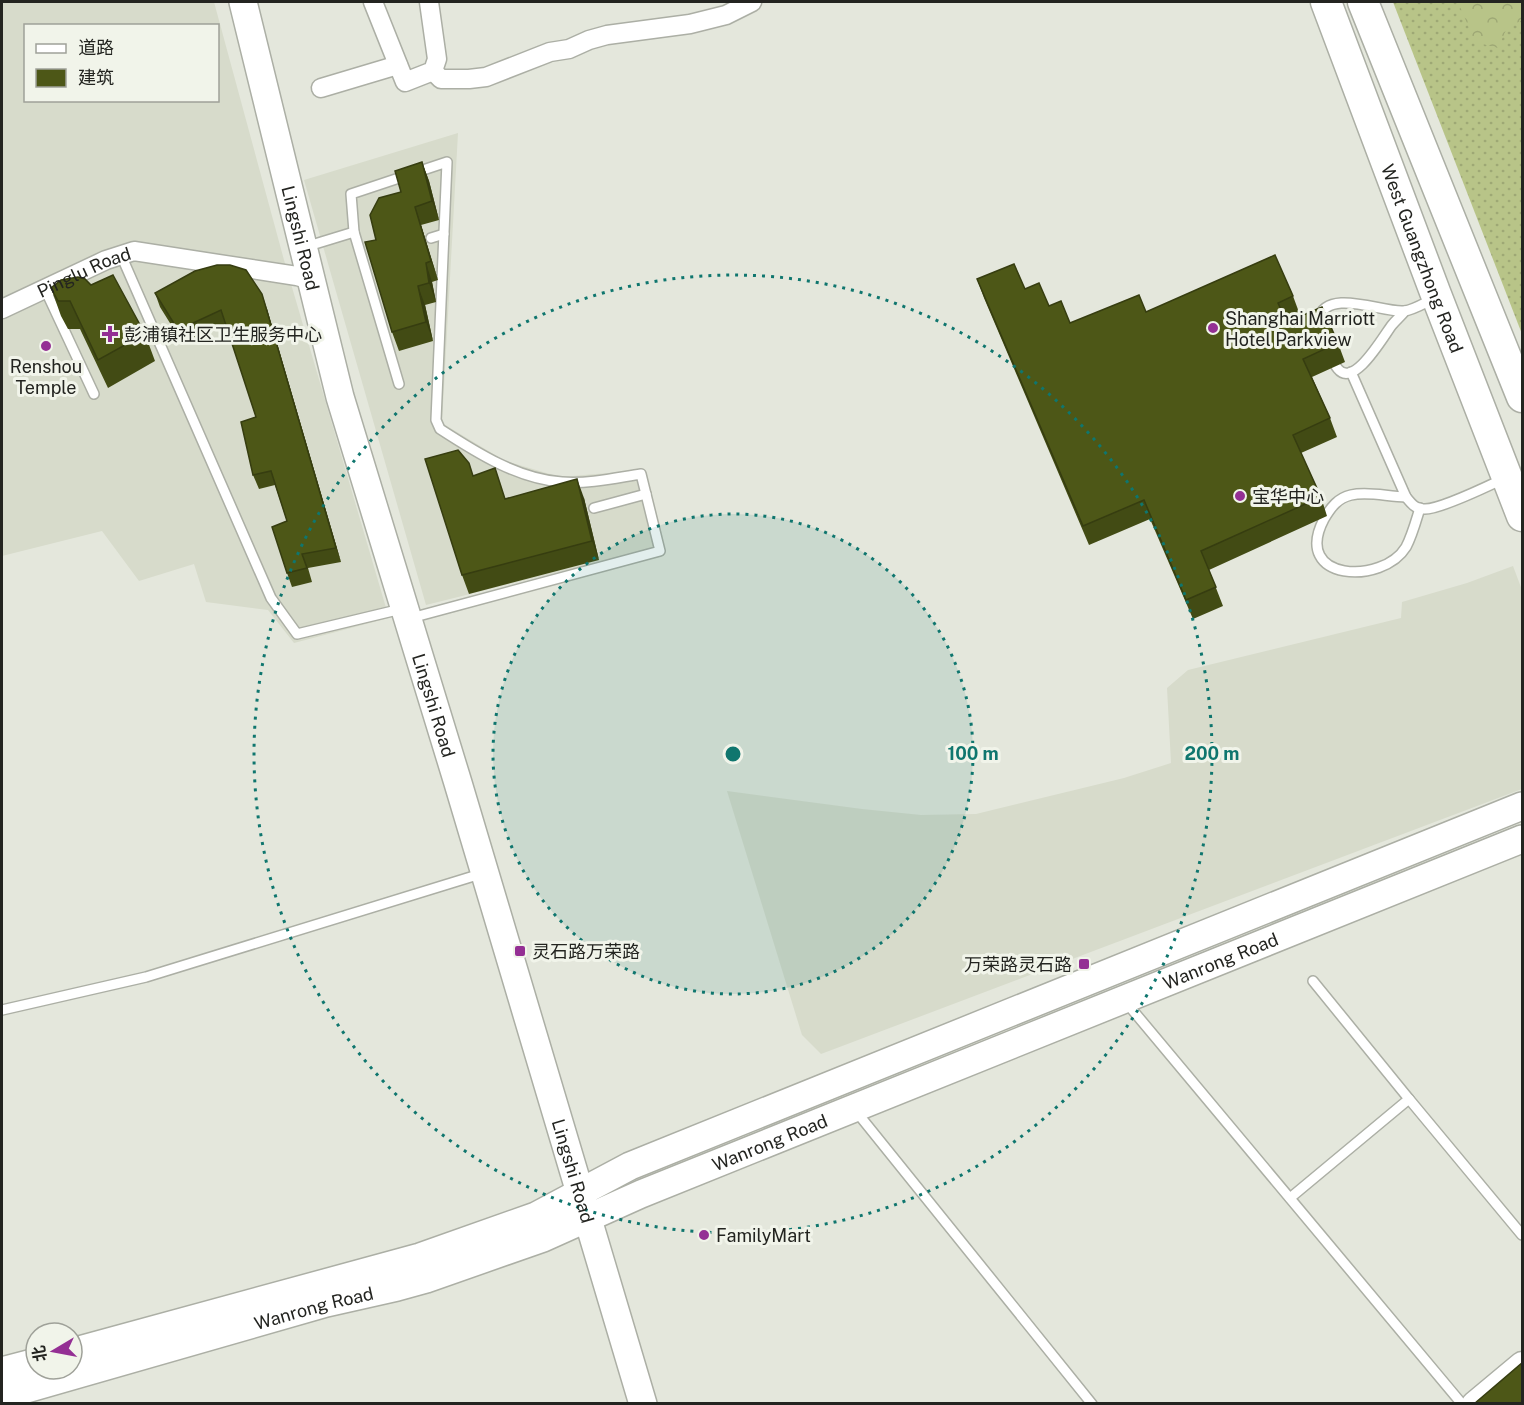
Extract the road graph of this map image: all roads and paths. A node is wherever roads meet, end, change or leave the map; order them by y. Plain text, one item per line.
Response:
1 (231, 2) edge
2 (243, 2) edge
3 (373, 2) edge
4 (429, 2) edge
5 (752, 2) edge
6 (1326, 2) edge
7 (1363, 2) edge
8 (398, 65) junction
9 (433, 71) junction
10 (321, 88) dead end
11 (354, 232) junction
12 (444, 234) junction
13 (431, 238) dead end
14 (303, 248) junction
15 (121, 255) junction
16 (304, 278) junction
17 (45, 289) junction
18 (1437, 297) junction
19 (2, 309) edge
20 (1405, 311) junction
21 (1321, 332) edge
22 (1329, 351) edge
23 (1351, 372) junction
24 (399, 384) dead end
25 (94, 394) dead end
26 (1522, 397) edge
27 (1508, 478) junction
28 (646, 494) junction
29 (1406, 497) junction
30 (594, 508) dead end
31 (1420, 508) junction
32 (1522, 516) edge
33 (400, 615) junction
34 (1522, 806) edge
35 (1522, 838) edge
36 (474, 876) junction
37 (1313, 981) dead end
38 (1124, 999) junction
39 (2, 1010) edge
40 (1409, 1099) junction
41 (853, 1108) junction
42 (1290, 1198) junction
43 (578, 1209) junction
44 (1522, 1235) edge
45 (84, 1349) edge
46 (1522, 1364) edge
47 (24, 1365) edge
48 (2, 1371) edge
49 (2, 1396) edge
50 (625, 1404) edge
51 (643, 1404) edge
52 (1092, 1404) edge
53 (1462, 1404) edge
54 (1474, 1404) edge

1 - 16 main road, Lingshi Road
2 - 14 main road, Lingshi Road
3 - 8 street
4 - 9 street
5 - 9 street
6 - 18 main road, West Guangzhong Road
7 - 26 main road
8 - 9 street
8 - 10 street
11 - 12 lane
11 - 14 lane
11 - 24 lane
12 - 13 lane
12 - 28 lane
14 - 16 main road, Lingshi Road
15 - 16 street, Pinglu Road
15 - 17 street, Pinglu Road
15 - 33 lane
16 - 33 main road, Lingshi Road
17 - 19 street, Pinglu Road
17 - 25 lane
18 - 20 lane
18 - 27 main road, West Guangzhong Road
20 - 21 lane
20 - 23 lane
22 - 23 lane
23 - 29 lane
27 - 31 lane
27 - 32 main road, West Guangzhong Road
28 - 30 lane
28 - 33 lane
29 - 31 lane
29 - 31 lane
33 - 36 main road, Lingshi Road
33 - 43 main road, Lingshi Road
34 - 43 main road, Wanrong Road
35 - 38 main road, Wanrong Road
36 - 39 lane
36 - 43 main road, Lingshi Road
37 - 40 lane
38 - 41 main road, Wanrong Road
38 - 42 lane
40 - 42 lane
40 - 44 lane
41 - 43 main road, Wanrong Road
41 - 52 lane
42 - 53 lane
43 - 45 main road, Wanrong Road
43 - 49 main road, Wanrong Road
43 - 50 main road, Lingshi Road
43 - 51 main road, Lingshi Road
46 - 54 street
47 - 48 main road

